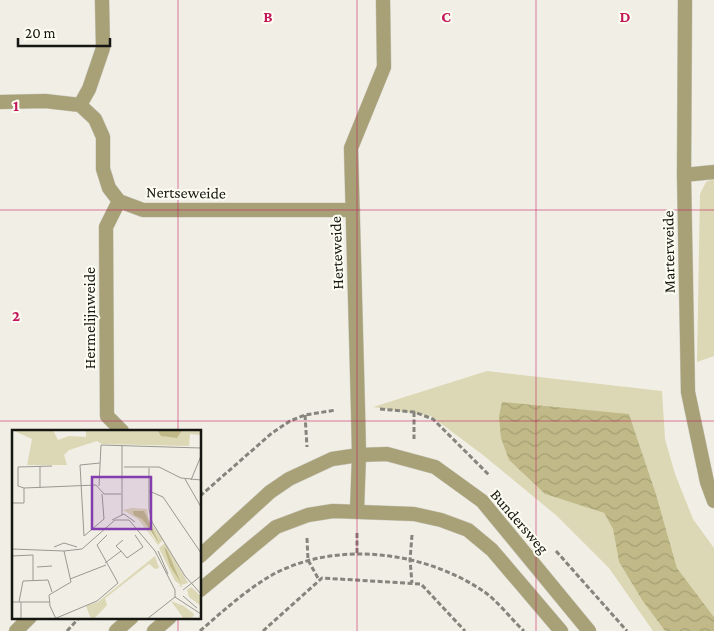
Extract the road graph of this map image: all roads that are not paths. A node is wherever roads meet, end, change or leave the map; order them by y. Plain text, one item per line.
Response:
1 (102, 0) edge
2 (383, 0) edge
3 (685, 0) edge
4 (0, 102) edge
5 (80, 105) junction
6 (714, 172) edge
7 (684, 174) junction
8 (119, 201) junction
9 (353, 210) junction
10 (121, 430) edge
11 (359, 455) junction
12 (714, 501) edge
13 (357, 512) junction
14 (201, 555) edge
15 (201, 589) edge
16 (29, 618) edge
17 (131, 618) edge
18 (169, 618) edge
19 (16, 631) edge
20 (116, 631) edge
21 (154, 631) edge
22 (561, 631) edge
23 (589, 631) edge

1 - 5 street
2 - 9 street, Herteweide
3 - 7 street, Marterweide
4 - 5 street
5 - 8 street
6 - 7 street
7 - 12 street, Marterweide
8 - 9 street, Nertseweide
8 - 10 street, Hermelijnweide
9 - 11 street, Herteweide
11 - 13 street, Herteweide
11 - 14 street, Bundersweg
11 - 23 street, Bundersweg
13 - 15 street
13 - 22 street
16 - 19 street
17 - 20 street
18 - 21 street

